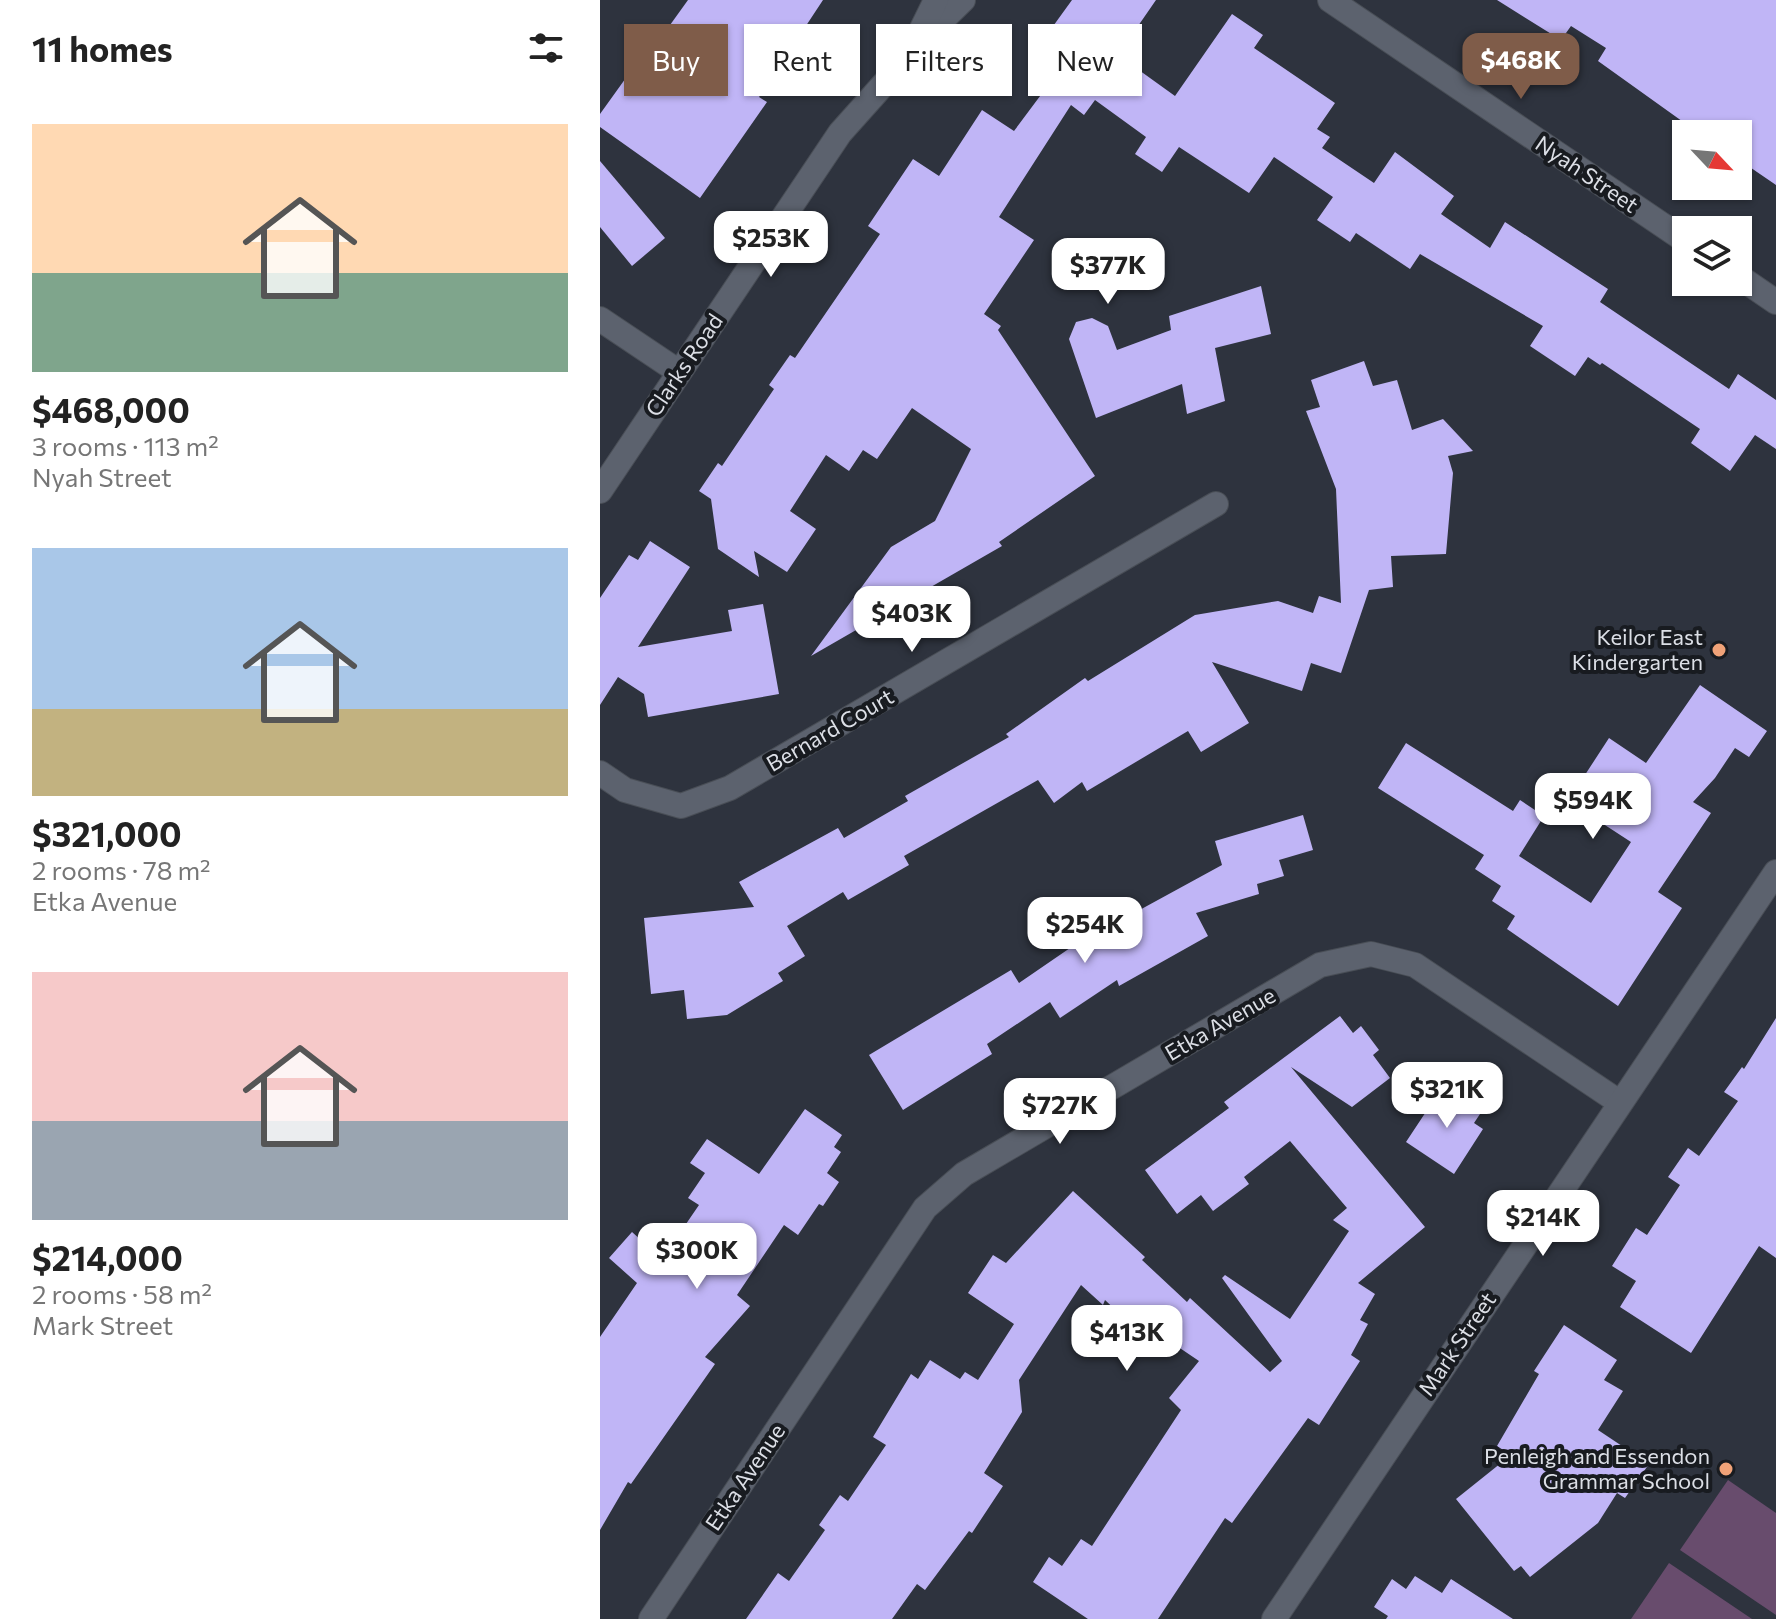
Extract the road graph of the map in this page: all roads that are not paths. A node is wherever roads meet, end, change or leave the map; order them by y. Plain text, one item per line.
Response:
1 (936, 0) edge
2 (963, 0) edge
3 (1330, 0) edge
4 (925, 24) edge
5 (939, 24) edge
6 (876, 92) edge
7 (1672, 232) edge
8 (1752, 286) edge
9 (1776, 302) edge
10 (600, 319) edge
11 (679, 372) junction
12 (600, 491) edge
13 (1216, 504) dead end
14 (600, 773) edge
15 (1776, 872) edge
16 (1619, 1102) junction
17 (651, 1619) edge
18 (1274, 1619) edge

1 - 4 street, Clarks Road
2 - 5 street, Clarks Road
3 - 7 street, Nyah Street
6 - 11 street, Clarks Road
8 - 9 street
10 - 11 street
11 - 12 street, Clarks Road
13 - 14 street, Bernard Court
15 - 16 street, Mark Street
16 - 17 street, Etka Avenue
16 - 18 street, Mark Street

